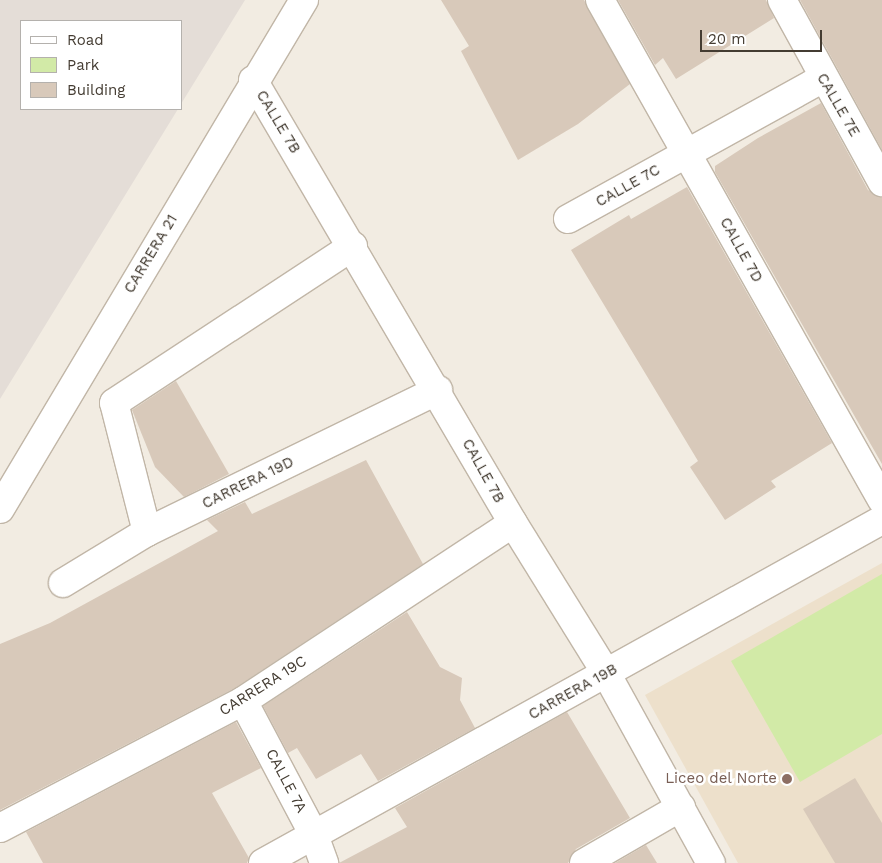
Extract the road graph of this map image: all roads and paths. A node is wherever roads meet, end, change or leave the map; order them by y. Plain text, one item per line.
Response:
1 (304, 0) edge
2 (600, 0) edge
3 (782, 0) edge
4 (822, 79) junction
5 (253, 80) junction
6 (687, 154) junction
7 (882, 182) edge
8 (568, 219) dead end
9 (353, 246) junction
10 (438, 390) junction
11 (882, 500) edge
12 (0, 509) edge
13 (882, 520) edge
14 (513, 523) junction
15 (147, 532) junction
16 (63, 583) dead end
17 (606, 673) junction
18 (243, 701) junction
19 (681, 807) junction
20 (0, 828) edge
21 (314, 835) junction
22 (263, 863) edge
23 (324, 863) edge
24 (584, 863) edge
25 (711, 863) edge

1 - 5 street, CARRERA 21
2 - 6 street, CALLE 7D
3 - 4 street, CALLE 7E
4 - 6 street, CALLE 7C
4 - 7 street, CALLE 7E
5 - 9 street, CALLE 7B
5 - 12 street, CARRERA 21
6 - 8 street, CALLE 7C
6 - 11 street, CALLE 7D
9 - 10 street, CALLE 7B
9 - 15 street
10 - 14 street, CALLE 7B
10 - 15 street, CARRERA 19D
13 - 17 street, CARRERA 19B
14 - 17 street, CALLE 7B
14 - 18 street, CARRERA 19C
15 - 16 street, CARRERA 19D
17 - 19 street, CALLE 7B
17 - 21 street, CARRERA 19B
18 - 20 street, CARRERA 19C
18 - 21 street, CALLE 7A
19 - 24 street
19 - 25 street, CALLE 7B
21 - 22 street, CARRERA 19B
21 - 23 street, CALLE 7A

